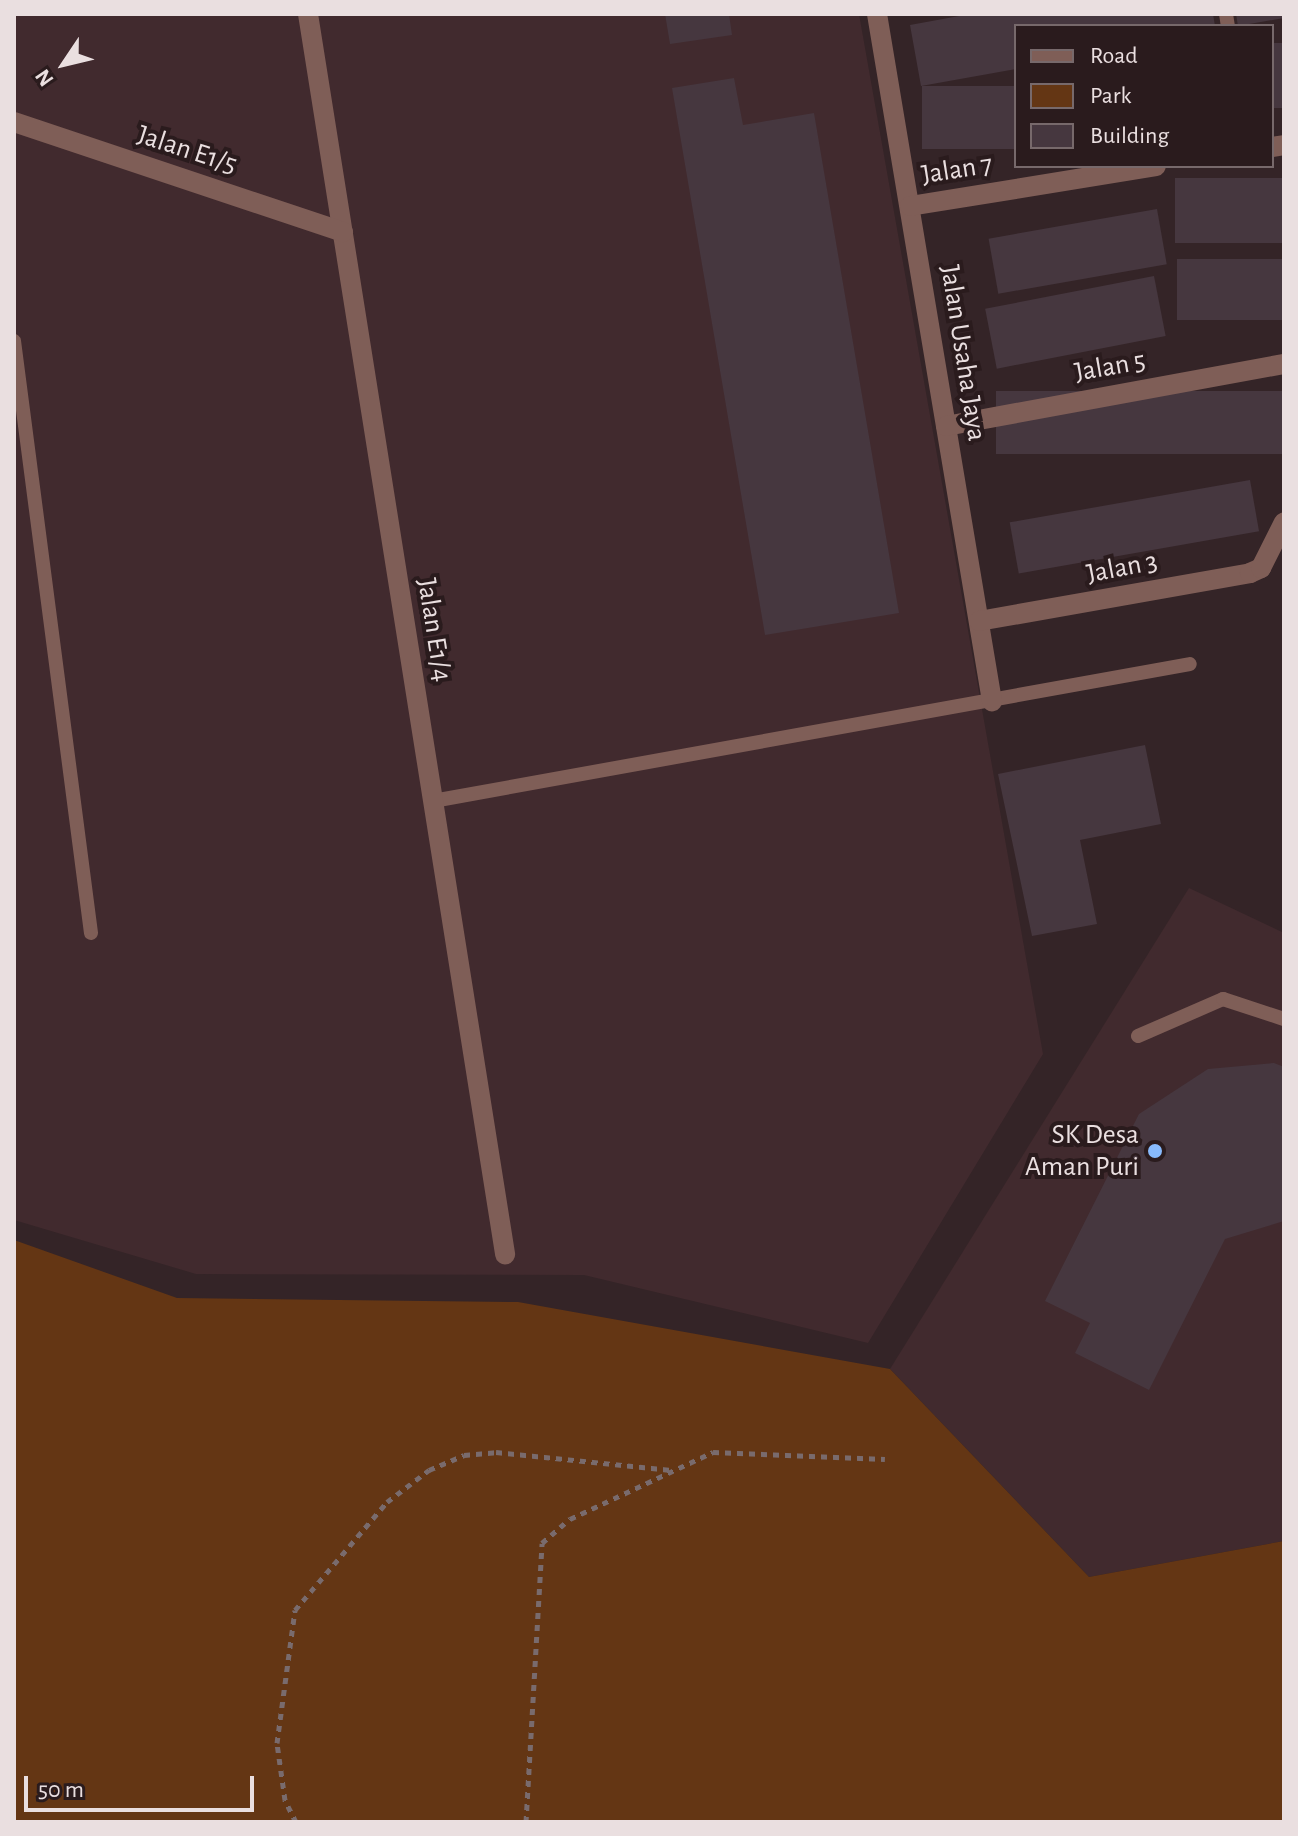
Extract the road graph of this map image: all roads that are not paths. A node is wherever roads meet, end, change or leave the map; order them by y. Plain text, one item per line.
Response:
1 (308, 14) edge
2 (877, 14) edge
3 (14, 122) edge
4 (1144, 168) edge
5 (910, 206) junction
6 (343, 232) junction
7 (14, 341) edge
8 (1284, 364) edge
9 (946, 426) junction
10 (1284, 522) edge
11 (979, 621) junction
12 (1190, 664) dead end
13 (992, 701) junction
14 (433, 801) junction
15 (91, 933) dead end
16 (1284, 1019) edge
17 (1138, 1036) dead end
18 (505, 1254) dead end

1 - 6 street, Jalan E1/4
2 - 5 street, Jalan Usaha Jaya
3 - 6 street, Jalan E1/5
4 - 5 street, Jalan 7
5 - 9 street, Jalan Usaha Jaya
6 - 14 street, Jalan E1/4
7 - 15 lane
8 - 9 street, Jalan 5
9 - 11 street, Jalan Usaha Jaya
10 - 11 street, Jalan 3
11 - 13 street, Jalan Usaha Jaya
12 - 13 lane
13 - 14 lane
14 - 18 street, Jalan E1/4
16 - 17 lane

